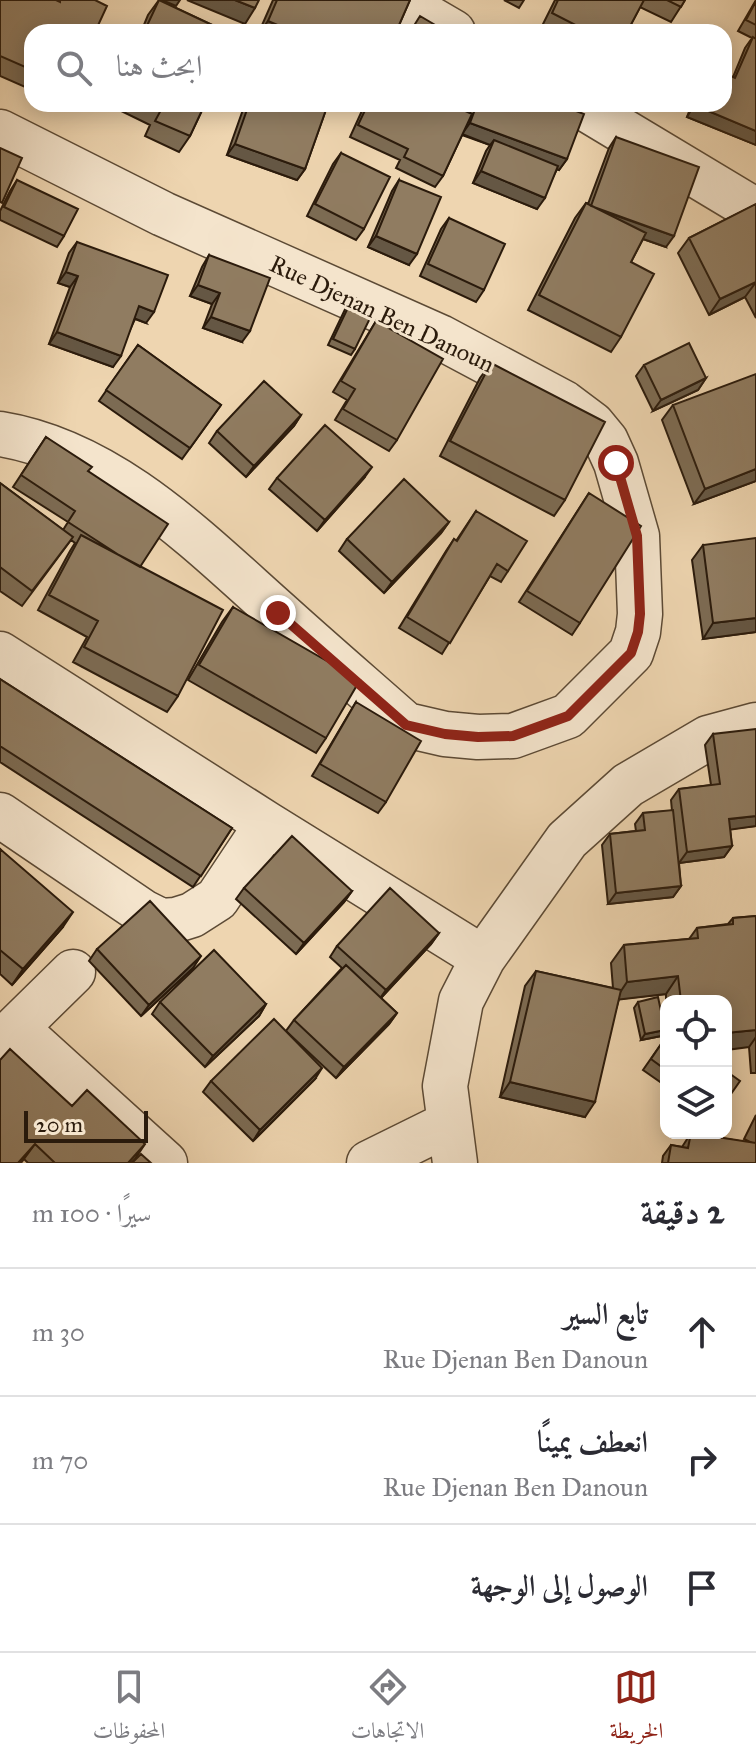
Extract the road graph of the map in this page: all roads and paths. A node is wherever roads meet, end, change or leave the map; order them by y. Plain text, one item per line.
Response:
1 (398, 0) edge
2 (439, 24) edge
3 (591, 112) edge
4 (0, 132) edge
5 (756, 211) edge
6 (0, 434) edge
7 (0, 654) edge
8 (756, 725) edge
9 (0, 815) edge
10 (267, 824) junction
11 (483, 958) junction
12 (73, 972) dead end
13 (8, 1038) edge
14 (451, 1143) edge
15 (165, 1163) edge
16 (369, 1163) edge

1 - 2 street
3 - 5 street
4 - 6 street, Rue Djenan Ben Danoun
7 - 10 street
8 - 11 street
9 - 10 street
10 - 11 street
11 - 14 street
12 - 13 street
13 - 15 street
14 - 16 street

